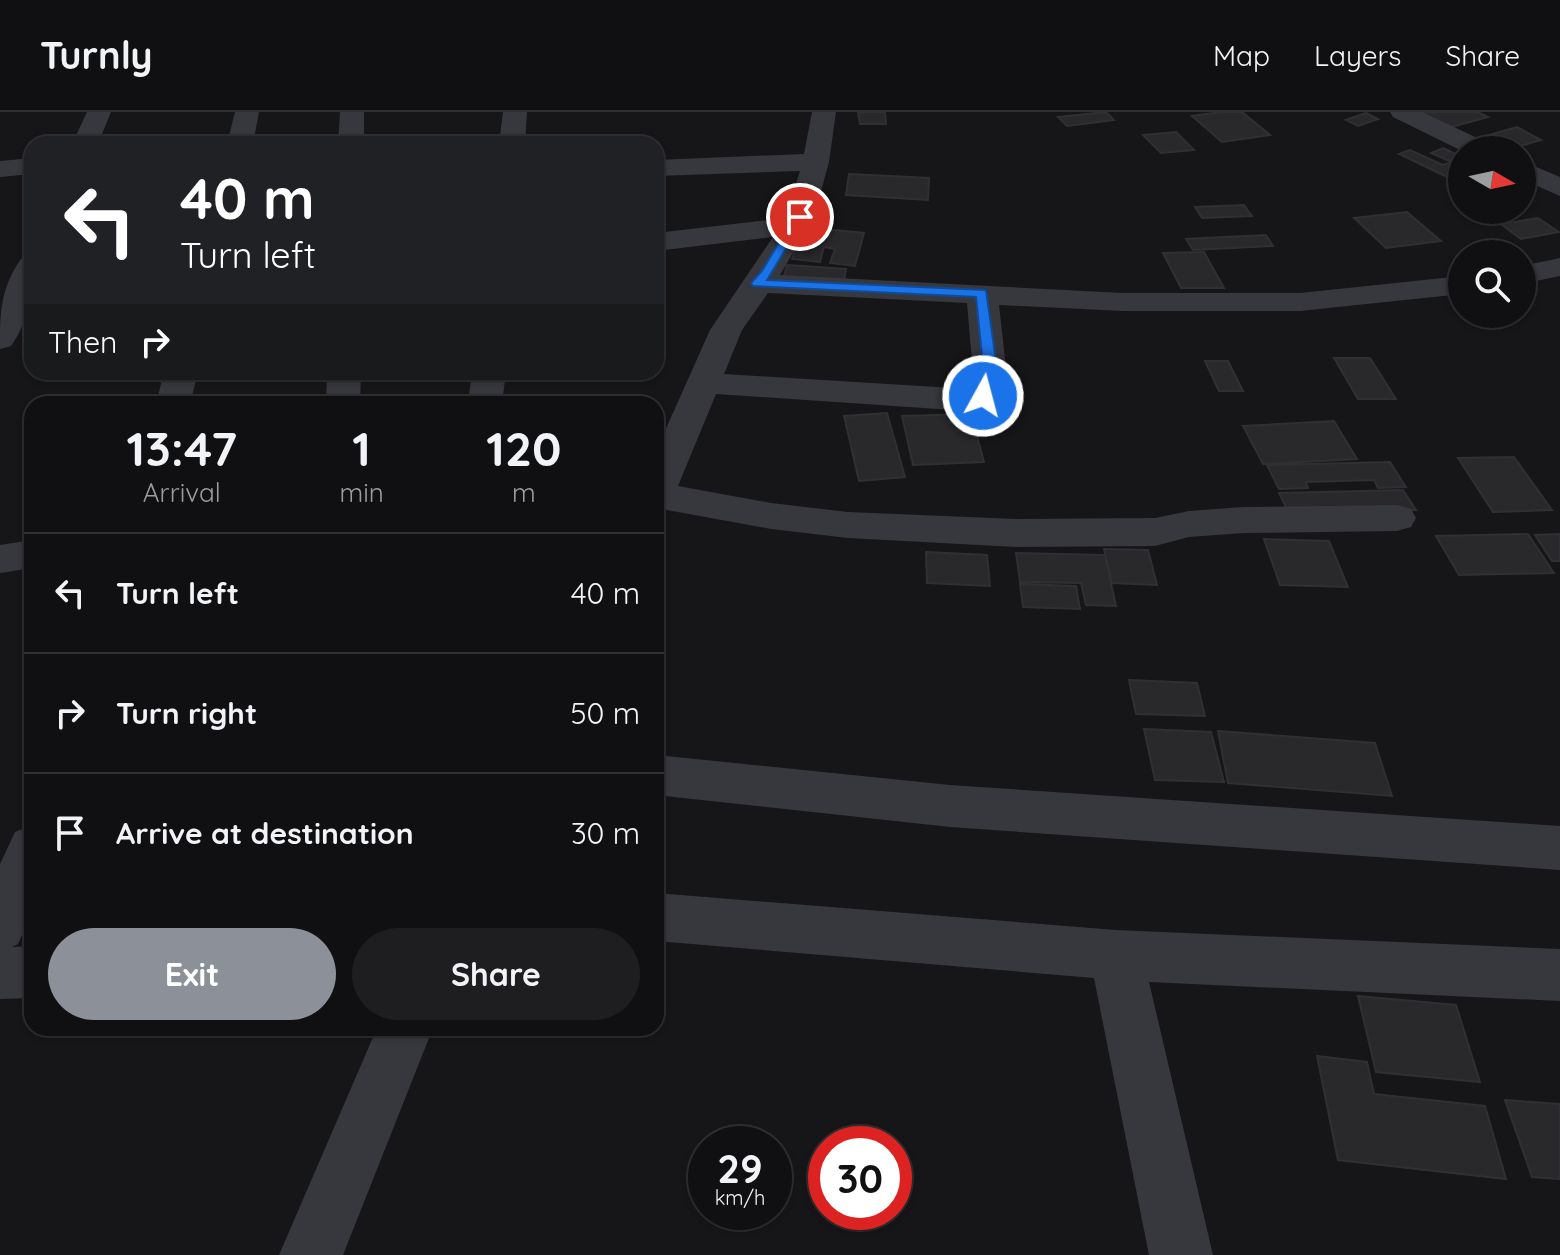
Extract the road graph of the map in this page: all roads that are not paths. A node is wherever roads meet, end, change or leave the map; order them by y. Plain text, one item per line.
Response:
1 (99, 112) edge
2 (247, 112) edge
3 (352, 112) edge
4 (515, 112) edge
5 (824, 112) edge
6 (1402, 112) edge
7 (88, 136) edge
8 (242, 136) edge
9 (351, 136) edge
10 (513, 136) edge
11 (1452, 136) edge
12 (816, 162) junction
13 (24, 167) edge
14 (664, 168) edge
15 (0, 169) edge
16 (1536, 176) edge
17 (1560, 188) edge
18 (794, 226) junction
19 (664, 241) edge
20 (1560, 267) edge
21 (1536, 272) edge
22 (757, 283) junction
23 (24, 286) edge
24 (1448, 286) edge
25 (982, 293) junction
26 (11, 321) edge
27 (703, 383) junction
28 (664, 475) edge
29 (664, 493) edge
30 (1397, 518) dead end
31 (24, 555) edge
32 (0, 559) edge
33 (664, 776) edge
34 (1560, 848) edge
35 (24, 867) edge
36 (664, 918) edge
37 (0, 927) edge
38 (1116, 955) junction
39 (24, 972) edge
40 (0, 973) edge
41 (1560, 975) edge
42 (402, 1036) edge
43 (311, 1255) edge
44 (1181, 1255) edge

1 - 7 street
2 - 8 street
3 - 9 street
4 - 10 street
5 - 12 street
6 - 11 street
12 - 14 street
12 - 18 street
13 - 15 street
16 - 17 street
18 - 19 street
18 - 22 street
20 - 21 street
22 - 25 street
22 - 27 street
23 - 26 street
24 - 25 street
25 - 27 street
27 - 28 street
29 - 30 street
31 - 32 street
33 - 34 street
35 - 37 street
36 - 38 street
38 - 41 street
38 - 44 street
39 - 40 street
42 - 43 street

